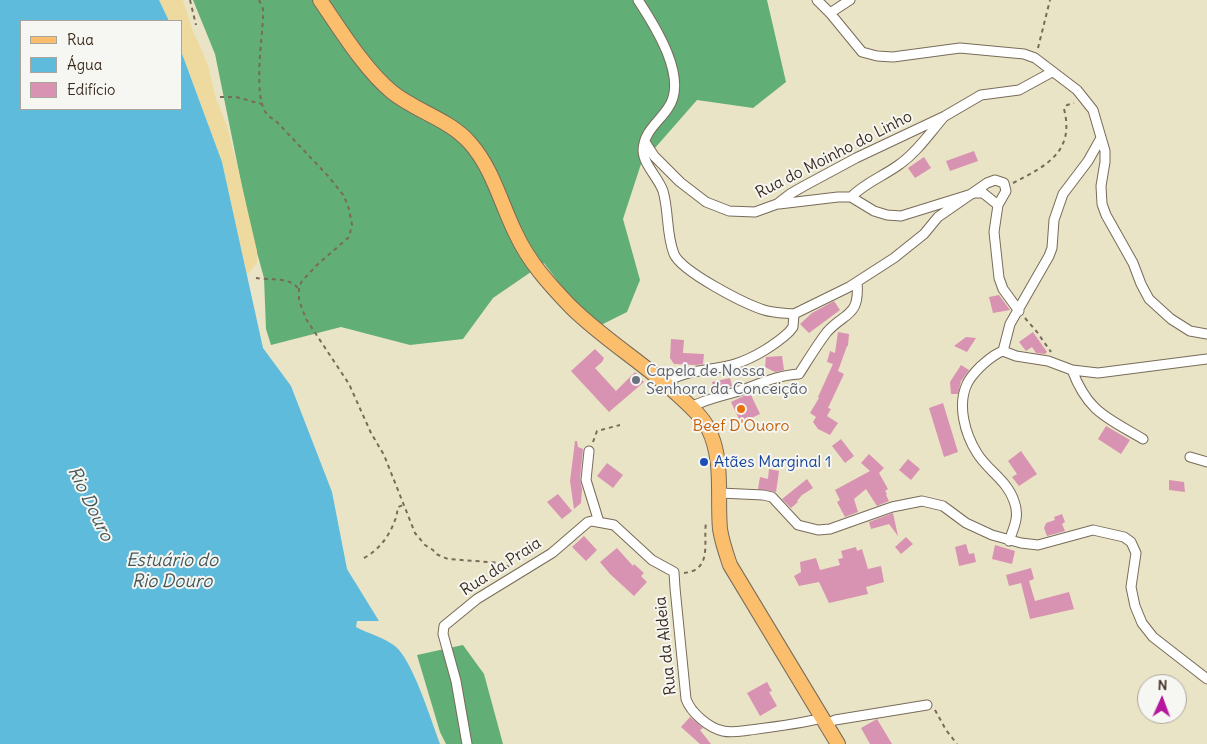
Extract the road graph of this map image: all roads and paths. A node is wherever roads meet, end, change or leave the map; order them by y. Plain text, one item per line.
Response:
1 (190, 0) edge
2 (259, 0) edge
3 (320, 0) edge
4 (638, 0) edge
5 (816, 0) edge
6 (850, 0) edge
7 (1050, 0) edge
8 (830, 13) junction
9 (196, 25) dead end
10 (1035, 58) junction
11 (1052, 72) junction
12 (220, 97) dead end
13 (262, 104) junction
14 (1089, 105) junction
15 (945, 116) junction
16 (1100, 138) junction
17 (645, 142) junction
18 (1006, 187) junction
19 (975, 192) junction
20 (851, 197) junction
21 (777, 204) junction
22 (998, 205) junction
23 (256, 278) dead end
24 (857, 282) junction
25 (299, 291) junction
26 (1018, 312) junction
27 (794, 314) junction
28 (1207, 334) edge
29 (1003, 351) junction
30 (1207, 358) edge
31 (1061, 366) junction
32 (1072, 370) junction
33 (665, 383) junction
34 (690, 407) junction
35 (620, 425) dead end
36 (1143, 439) dead end
37 (589, 451) joint
38 (1190, 457) dead end
39 (1207, 462) edge
40 (720, 492) junction
41 (404, 505) junction
42 (599, 522) junction
43 (704, 532) dead end
44 (1009, 541) junction
45 (364, 558) dead end
46 (674, 572) junction
47 (516, 574) junction
48 (1207, 679) edge
49 (927, 704) joint
50 (824, 721) junction
51 (467, 744) edge
52 (838, 744) edge
53 (957, 744) edge

1 - 9 path
2 - 13 path
3 - 33 main road
4 - 17 street
5 - 8 street
6 - 8 street
7 - 10 path
8 - 10 street
10 - 11 street
11 - 14 street
11 - 15 street, Rua do Moinho do Linho
12 - 13 path
13 - 25 path
14 - 16 street
14 - 18 path
15 - 20 street
15 - 21 street, Rua do Moinho do Linho
16 - 26 street
16 - 28 street
17 - 21 street, Rua do Moinho do Linho
17 - 27 street
18 - 19 street
18 - 22 street
19 - 20 street
19 - 22 street
19 - 24 street
20 - 21 street
22 - 26 street
23 - 25 path
24 - 27 street
24 - 34 street
25 - 41 path
26 - 29 street
26 - 31 path
27 - 33 street
29 - 31 street
29 - 44 street
30 - 32 street
31 - 32 street
32 - 36 street
33 - 34 main road
34 - 40 main road
35 - 37 path
37 - 42 street
38 - 39 street
40 - 44 street
40 - 50 main road
41 - 45 path
41 - 47 path
42 - 46 street
42 - 47 street, Rua da Praia
43 - 46 path
44 - 48 street
46 - 50 street, Rua da Aldeia
47 - 51 street, Rua da Praia
49 - 50 street
49 - 53 path
50 - 52 main road

